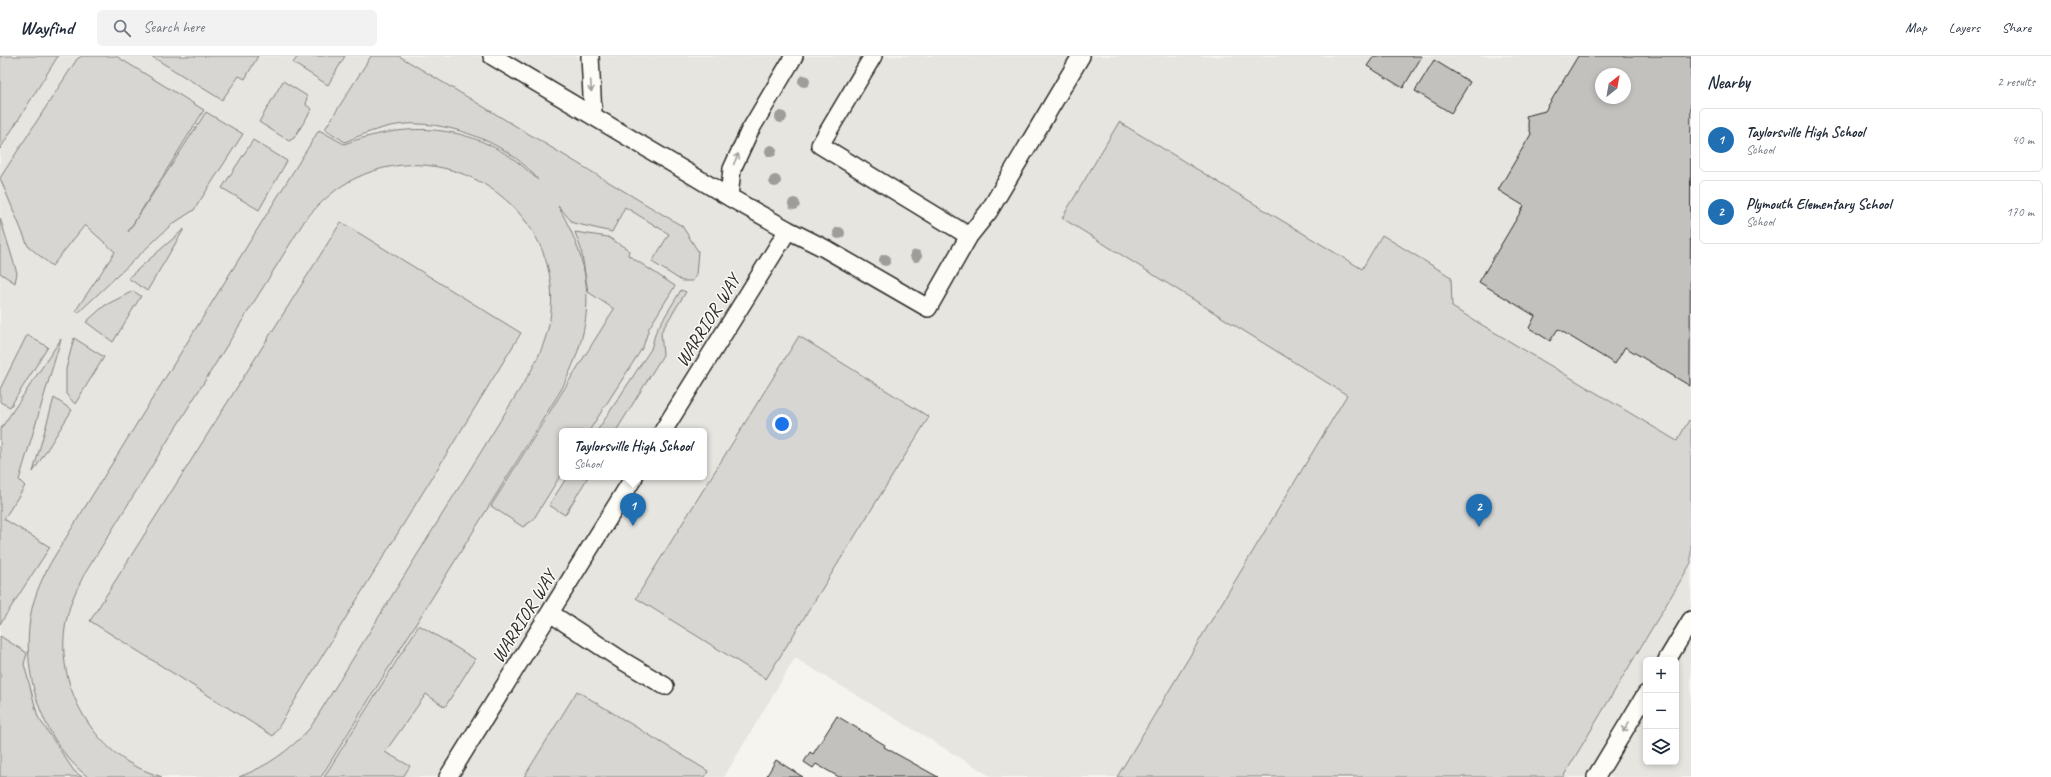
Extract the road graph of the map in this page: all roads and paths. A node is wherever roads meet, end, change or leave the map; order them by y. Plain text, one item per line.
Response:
1 (492, 56) edge
2 (590, 56) edge
3 (794, 56) edge
4 (873, 56) edge
5 (1081, 56) edge
6 (593, 115) junction
7 (729, 197) junction
8 (788, 230) junction
9 (969, 236) junction
10 (665, 428) edge
11 (632, 480) edge
12 (550, 613) junction
13 (1691, 620) edge
14 (1669, 657) edge
15 (665, 686) dead end
16 (1643, 699) edge
17 (448, 777) edge
18 (1596, 777) edge

1 - 6 lane
2 -> 6 lane
7 -> 3 lane
4 - 9 lane
5 - 9 lane
6 - 7 lane
7 - 8 lane
8 - 9 lane
8 - 10 lane, WARRIOR WAY
11 - 12 lane, WARRIOR WAY
12 - 15 lane
12 - 17 lane, WARRIOR WAY
13 - 14 lane
16 -> 18 lane

